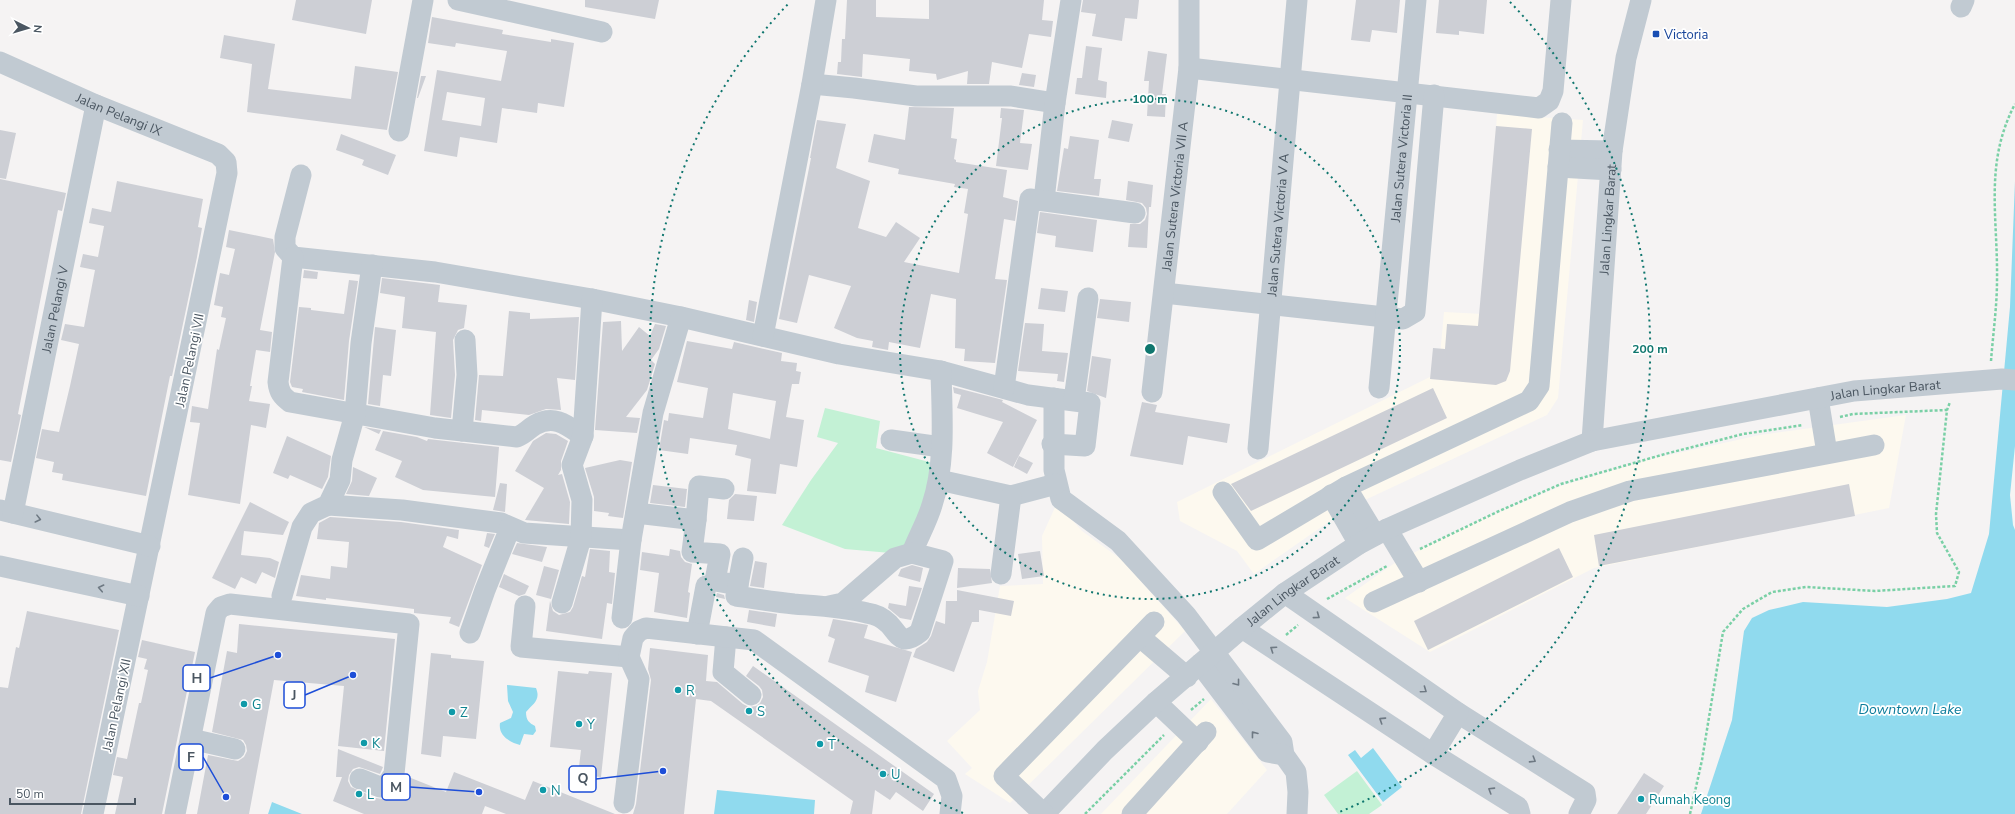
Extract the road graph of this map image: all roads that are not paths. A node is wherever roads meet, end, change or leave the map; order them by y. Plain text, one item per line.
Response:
1 (423, 0) edge
2 (458, 0) edge
3 (826, 0) edge
4 (1071, 0) edge
5 (1188, 0) edge
6 (1297, 0) edge
7 (1416, 0) edge
8 (1561, 0) edge
9 (1641, 0) edge
10 (602, 32) dead end
11 (0, 62) edge
12 (1189, 68) junction
13 (1290, 79) junction
14 (812, 84) junction
15 (1407, 92) junction
16 (1434, 95) junction
17 (1055, 103) junction
18 (96, 105) junction
19 (1562, 123) dead end
20 (399, 131) dead end
21 (1559, 158) junction
22 (1611, 161) junction
23 (227, 173) joint
24 (301, 175) dead end
25 (1044, 200) junction
26 (1135, 213) dead end
27 (293, 257) junction
28 (372, 265) junction
29 (1164, 293) junction
30 (1088, 298) dead end
31 (592, 299) junction
32 (1270, 306) junction
33 (681, 317) junction
34 (1386, 317) junction
35 (763, 336) junction
36 (465, 340) dead end
37 (942, 371) junction
38 (2002, 379) edge
39 (1004, 388) junction
40 (1380, 388) dead end
41 (1152, 392) dead end
42 (1818, 398) junction
43 (1064, 399) junction
44 (355, 414) junction
45 (462, 431) junction
46 (583, 436) junction
47 (891, 440) dead end
48 (1592, 441) junction
49 (1052, 444) junction
50 (1874, 445) dead end
51 (942, 448) junction
52 (1258, 449) dead end
53 (1827, 453) junction
54 (939, 480) junction
55 (1056, 484) junction
56 (724, 489) dead end
57 (1339, 491) junction
58 (1223, 492) dead end
59 (1011, 496) junction
60 (328, 505) junction
61 (6, 511) edge
62 (636, 513) junction
63 (696, 520) junction
64 (510, 528) junction
65 (1374, 536) junction
66 (581, 538) junction
67 (631, 540) junction
68 (150, 546) junction
69 (912, 554) junction
70 (743, 558) dead end
71 (1, 571) edge
72 (1001, 574) dead end
73 (1418, 582) junction
74 (738, 585) junction
75 (706, 586) dead end
76 (1286, 593) junction
77 (139, 596) junction
78 (282, 596) dead end
79 (1374, 602) dead end
80 (562, 603) dead end
81 (525, 606) dead end
82 (829, 606) junction
83 (622, 618) dead end
84 (1154, 622) dead end
85 (1242, 628) junction
86 (470, 632) dead end
87 (697, 634) junction
88 (726, 637) junction
89 (1140, 637) junction
90 (629, 657) junction
91 (1200, 665) junction
92 (751, 695) dead end
93 (1156, 702) junction
94 (1458, 713) junction
95 (190, 739) junction
96 (235, 749) dead end
97 (1433, 754) junction
98 (360, 779) dead end
99 (624, 803) dead end
100 (93, 814) edge
101 (175, 814) edge
102 (950, 814) edge
103 (1044, 814) edge
104 (1132, 814) edge
105 (1297, 814) edge
106 (1520, 814) edge
107 (1579, 814) edge

1 - 20 street
2 - 10 street
3 - 14 street
4 - 17 street
5 - 12 street, Jalan Sutera Victoria VII A
6 - 13 street, Jalan Sutera Victoria V A
7 - 15 street, Jalan Sutera Victoria II
8 - 16 street
9 - 22 street, Jalan Lingkar Barat
11 - 18 street, Jalan Pelangi IX
12 - 13 street
12 - 29 street, Jalan Sutera Victoria VII A
13 - 15 street
13 - 32 street, Jalan Sutera Victoria V A
14 - 17 street
14 - 35 street
15 - 16 street
15 - 34 street, Jalan Sutera Victoria II
16 - 34 street
17 - 25 street
18 - 23 street, Jalan Pelangi IX
18 - 61 street, Jalan Pelangi V
19 - 21 street
21 - 22 street
21 - 57 street
22 - 48 street, Jalan Lingkar Barat
23 - 68 street, Jalan Pelangi VII
24 - 27 street
25 - 26 street
25 - 39 street
27 - 28 street
27 - 44 street
28 - 31 street
28 - 44 street
29 - 32 street
29 - 41 street, Jalan Sutera Victoria VII A
30 - 43 street
31 - 33 street
31 - 46 street
32 - 34 street
32 - 52 street, Jalan Sutera Victoria V A
33 - 35 street
33 - 62 street
34 - 40 street, Jalan Sutera Victoria II
35 - 37 street
36 - 45 street
37 - 39 street
37 - 51 street
38 - 42 street, Jalan Lingkar Barat
39 - 43 street
42 - 48 street, Jalan Lingkar Barat
42 - 53 street
43 - 49 street
43 - 49 street
44 - 45 street
44 - 60 street
45 - 46 street
46 - 66 street
47 - 51 street
48 - 65 street, Jalan Lingkar Barat
49 - 55 street
50 - 53 street
51 - 54 street
53 - 73 street
54 - 59 street
54 - 69 street
55 - 59 street
55 - 91 street
56 - 63 street
57 - 58 street
57 - 65 street
59 - 72 street
60 - 64 street
60 - 78 street
61 -> 68 street
62 - 63 street
62 - 67 street
63 - 74 street
64 - 66 street
64 - 86 street
65 - 73 street
65 - 76 street, Jalan Lingkar Barat
66 - 67 street
66 - 80 street
67 - 83 street
68 - 77 street, Jalan Pelangi VII
69 - 82 street
69 - 82 street
70 - 74 street
77 -> 71 street
73 - 79 street
74 - 82 street
75 - 87 street
76 - 85 street, Jalan Lingkar Barat
76 -> 94 street
77 - 100 street, Jalan Pelangi XII
81 - 90 street
84 - 89 street
85 - 91 street, Jalan Lingkar Barat
97 -> 85 street
87 - 88 street
87 - 90 street
88 - 92 street
88 - 102 street
89 - 91 street
89 - 103 street
90 - 99 street
91 - 93 street, Jalan Lingkar Barat
91 - 105 street
93 - 103 street, Jalan Lingkar Barat
93 - 104 street
94 - 97 street
94 -> 107 street
95 - 96 street
95 - 98 street
95 - 101 street
106 -> 97 street

